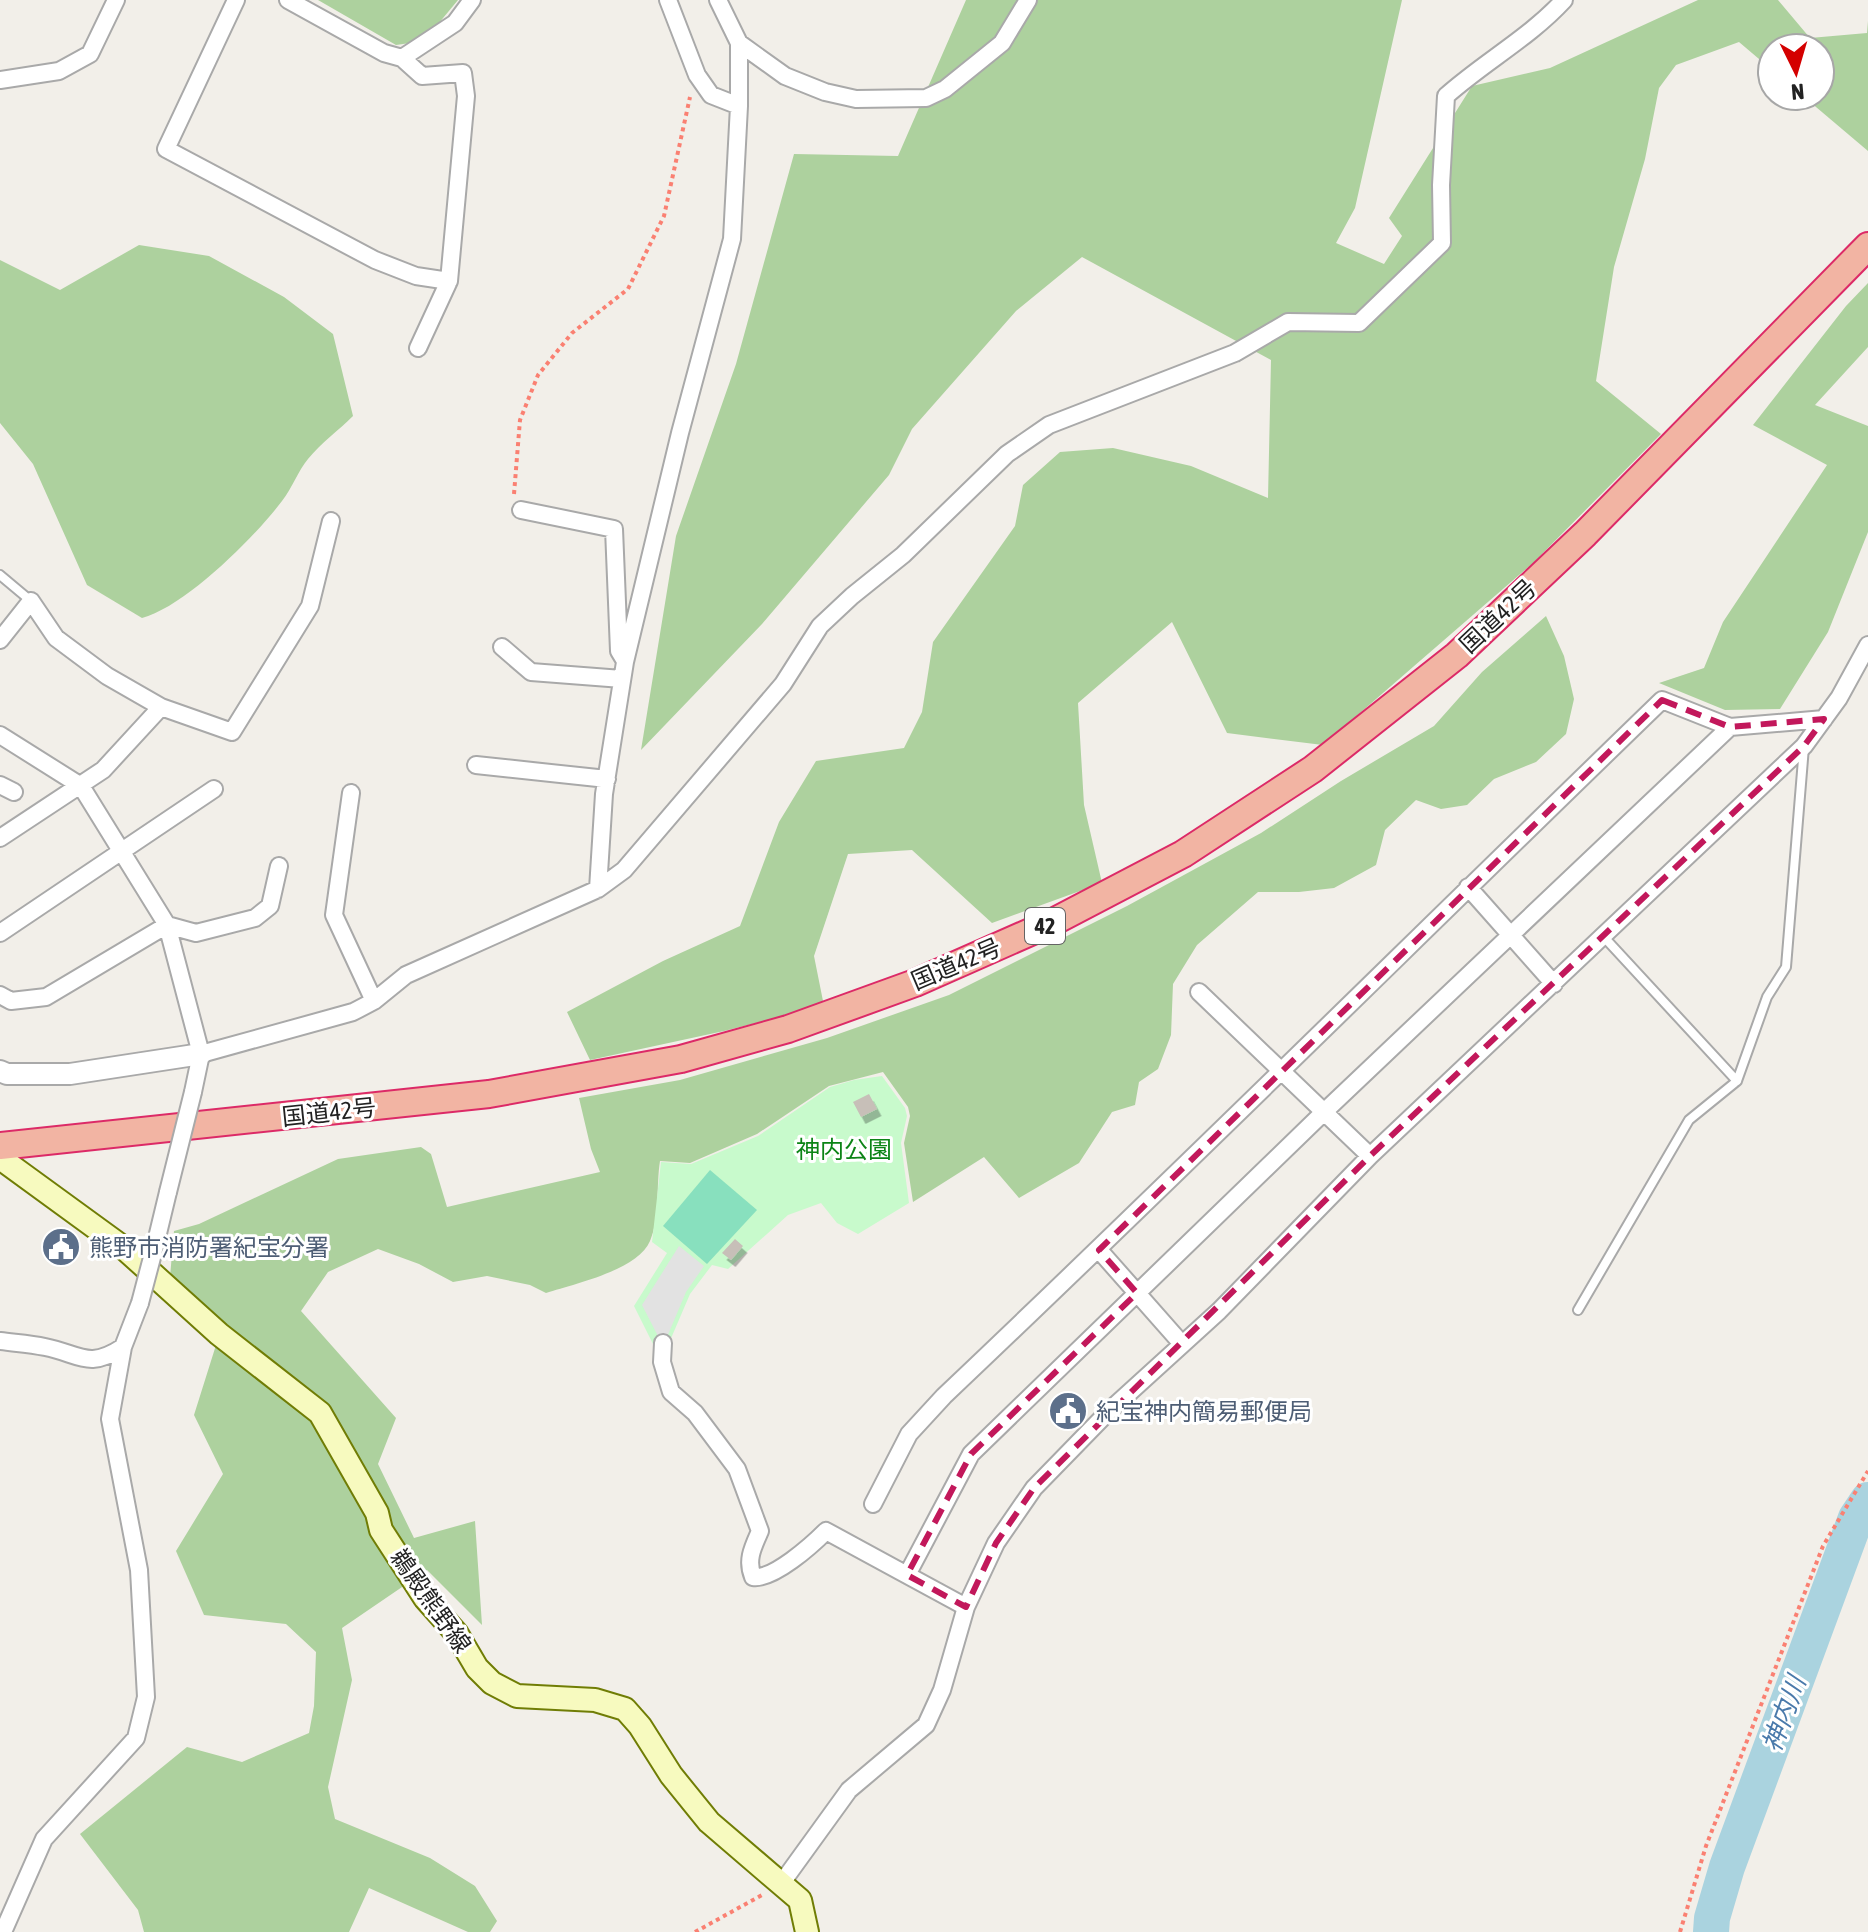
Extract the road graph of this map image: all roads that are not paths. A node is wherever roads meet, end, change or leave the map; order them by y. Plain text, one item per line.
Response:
1 (116, 0) edge
2 (236, 0) edge
3 (288, 0) edge
4 (472, 0) edge
5 (668, 0) edge
6 (718, 0) edge
7 (1028, 0) edge
8 (1564, 0) edge
9 (739, 43) junction
10 (402, 58) junction
11 (0, 80) edge
12 (739, 106) junction
13 (1868, 246) edge
14 (449, 281) junction
15 (418, 348) dead end
16 (518, 504) road end
17 (331, 521) dead end
18 (0, 575) edge
19 (31, 601) junction
20 (0, 640) edge
21 (1868, 645) edge
22 (502, 647) dead end
23 (624, 671) junction
24 (161, 707) junction
25 (1824, 719) junction
26 (1730, 727) junction
27 (0, 735) edge
28 (1804, 746) junction
29 (476, 765) dead end
30 (607, 779) junction
31 (81, 786) junction
32 (214, 789) dead end
33 (351, 793) dead end
34 (0, 838) edge
35 (122, 851) junction
36 (279, 866) dead end
37 (1468, 887) junction
38 (598, 889) junction
39 (167, 925) junction
40 (0, 933) edge
41 (1510, 934) junction
42 (1603, 936) junction
43 (1554, 984) junction
44 (1199, 992) dead end
45 (0, 995) edge
46 (374, 1001) junction
47 (201, 1054) junction
48 (0, 1071) edge
49 (1282, 1072) junction
50 (1737, 1081) junction
51 (1324, 1112) junction
52 (0, 1146) edge
53 (1370, 1156) junction
54 (0, 1158) edge
55 (1099, 1250) junction
56 (1137, 1293) junction
57 (1578, 1310) dead end
58 (0, 1341) edge
59 (663, 1343) dead end
60 (1182, 1344) junction
61 (123, 1347) junction
62 (873, 1504) dead end
63 (907, 1575) junction
64 (966, 1607) junction
65 (781, 1884) junction
66 (3, 1932) edge
67 (807, 1932) edge

1 - 11 street
2 - 14 street
3 - 10 street
4 - 10 street
5 - 12 street
6 - 9 street
7 - 9 street
8 - 38 street
9 - 12 street
10 - 14 street
12 - 23 street
13 - 52 highway, 国道42号 / 42
14 - 15 street
16 - 23 street
17 - 24 street
18 - 19 lane
19 - 20 street
19 - 24 street
21 - 25 street
22 - 23 street
23 - 30 street
24 - 31 street
25 - 26 street
25 - 28 street
26 - 37 street
26 - 41 street
27 - 31 street
28 - 42 street
28 - 50 lane
29 - 30 street
30 - 38 street
31 - 34 street
31 - 35 street
32 - 35 street
33 - 46 street
35 - 39 street
35 - 40 street
36 - 39 street
37 - 41 street
37 - 49 street
38 - 46 street
39 - 45 street
39 - 47 street
41 - 43 street
41 - 51 street
42 - 43 street
42 - 50 lane
43 - 53 street
44 - 49 street
46 - 47 street
47 - 48 street
47 - 61 street, bridge
49 - 51 street
49 - 55 street
50 - 57 lane
51 - 53 street
51 - 56 street
53 - 60 street
54 - 65 main road, 鵜殿熊野線
55 - 56 street
55 - 62 street
56 - 60 street
56 - 63 street
58 - 61 street
59 - 63 street
60 - 64 street
61 - 66 street
63 - 64 street
64 - 65 street
65 - 67 main road, 鵜殿熊野線

